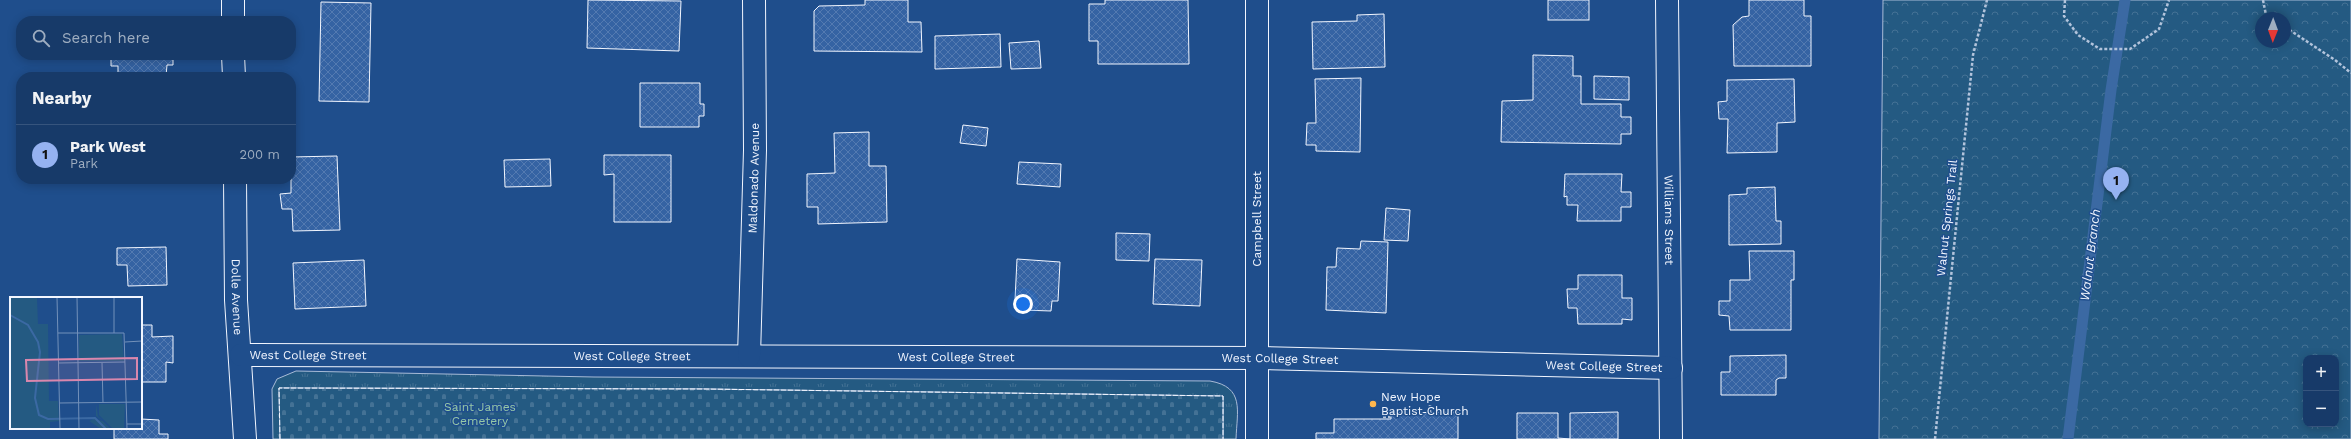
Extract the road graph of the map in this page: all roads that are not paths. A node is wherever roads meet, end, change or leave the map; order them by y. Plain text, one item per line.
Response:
1 (233, 0) edge
2 (754, 0) edge
3 (1257, 0) edge
4 (1667, 0) edge
5 (233, 16) edge
6 (233, 60) edge
7 (234, 72) edge
8 (235, 184) edge
9 (241, 355) junction
10 (748, 356) junction
11 (1258, 358) junction
12 (1671, 368) junction
13 (244, 439) edge
14 (1257, 439) edge
15 (1671, 439) edge

1 - 5 street
2 - 10 street, Maldonado Avenue
3 - 11 street, Campbell Street
4 - 12 street, Williams Street
6 - 7 street
8 - 9 street, Dolle Avenue
9 - 10 street, West College Street
9 - 13 street, Dolle Avenue
10 - 11 street, West College Street
11 - 12 street, West College Street
11 - 14 street, Campbell Street
12 - 15 street, Williams Street

